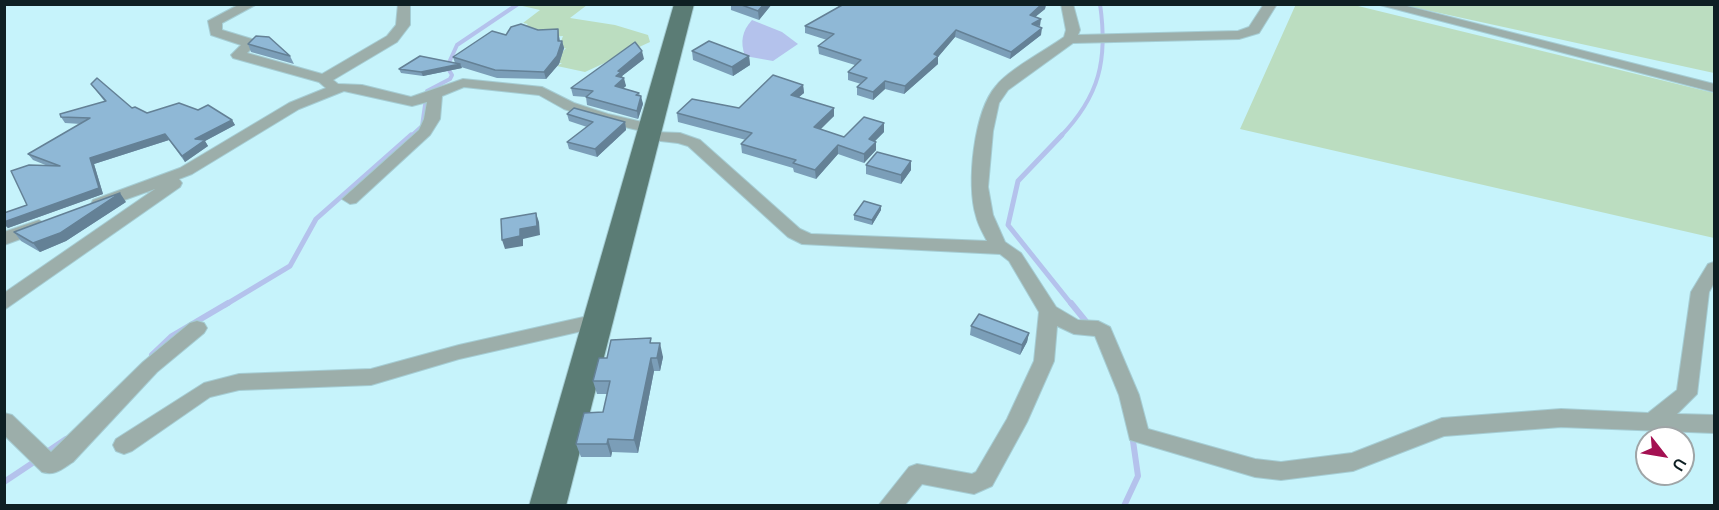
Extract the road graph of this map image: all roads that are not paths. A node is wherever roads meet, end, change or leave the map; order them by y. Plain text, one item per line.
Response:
1 (251, 4) edge
2 (404, 4) edge
3 (684, 4) edge
4 (1067, 4) edge
5 (1271, 4) edge
6 (1382, 4) edge
7 (1070, 39) junction
8 (329, 84) junction
9 (1714, 88) edge
10 (428, 97) junction
11 (649, 132) junction
12 (186, 171) junction
13 (350, 199) dead end
14 (81, 211) edge
15 (49, 222) edge
16 (4, 239) edge
17 (998, 246) junction
18 (1714, 268) edge
19 (4, 303) edge
20 (1049, 312) junction
21 (597, 321) junction
22 (197, 328) dead end
23 (1654, 420) junction
24 (4, 421) edge
25 (1714, 424) edge
26 (124, 445) dead end
27 (547, 506) edge
28 (889, 506) edge

1 - 8 street
2 - 8 street
3 - 11 main road
4 - 7 street
5 - 7 street
6 - 9 street
7 - 17 street
8 - 10 street
8 - 12 street
10 - 11 street
10 - 13 street
11 - 17 street
11 - 21 main road
12 - 14 street
12 - 19 street
15 - 16 street
17 - 20 street
18 - 23 street
20 - 23 street
20 - 28 street
21 - 26 street
21 - 27 main road
22 - 24 street
23 - 25 street

